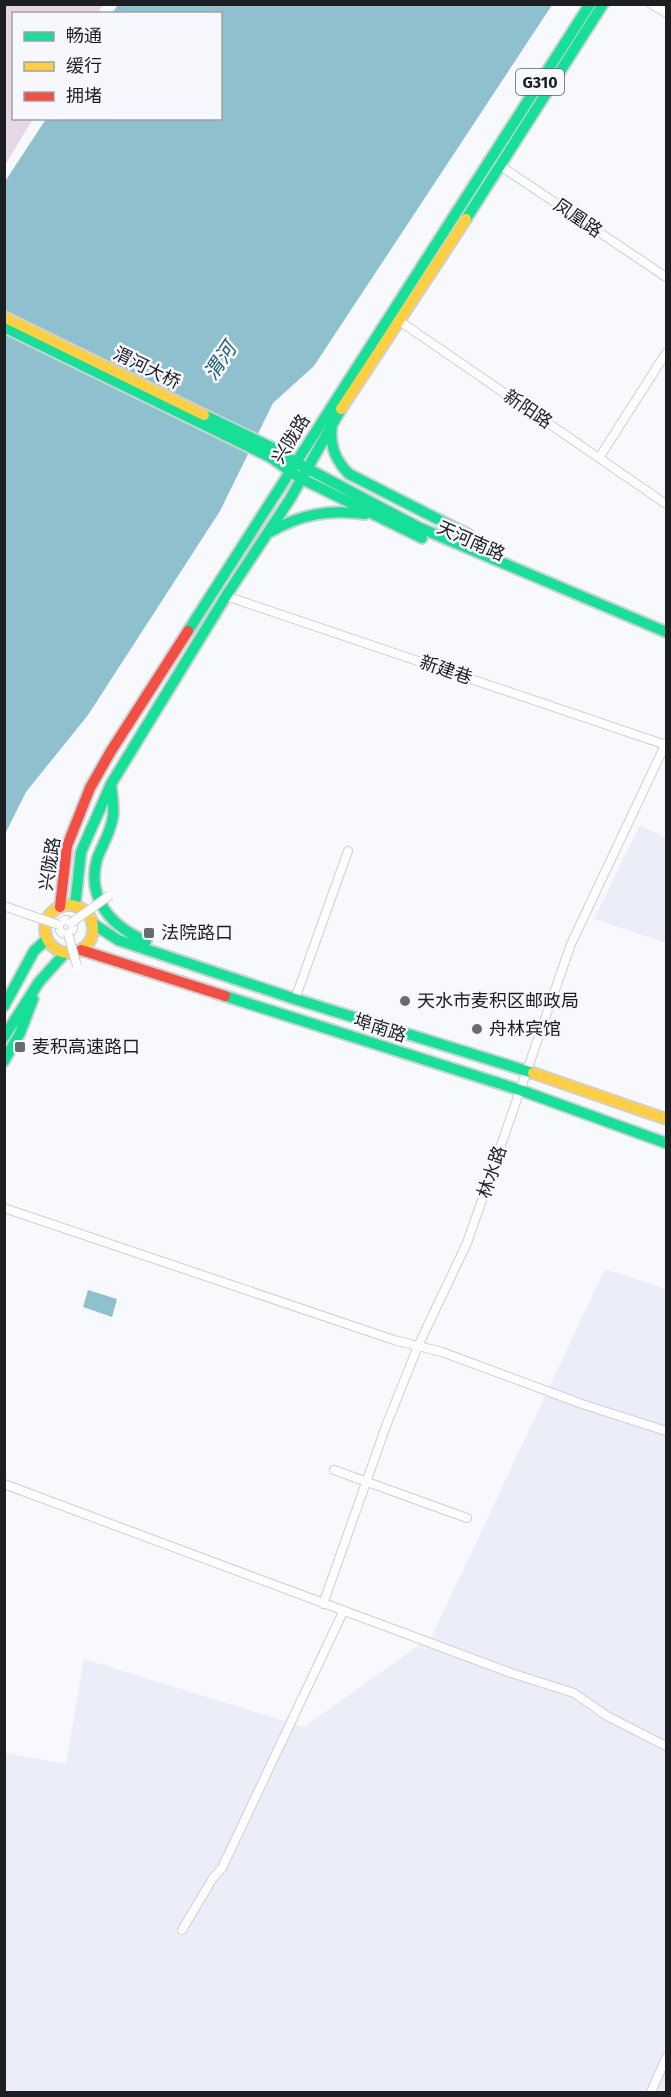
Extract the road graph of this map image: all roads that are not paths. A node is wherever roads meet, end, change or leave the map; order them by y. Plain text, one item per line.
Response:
1 (590, 4) edge
2 (603, 4) edge
3 (651, 4) edge
4 (666, 13) edge
5 (490, 159) junction
6 (501, 166) junction
7 (666, 277) edge
8 (4, 317) edge
9 (394, 318) junction
10 (4, 327) edge
11 (666, 353) edge
12 (332, 423) junction
13 (273, 453) junction
14 (599, 458) junction
15 (293, 466) junction
16 (304, 473) junction
17 (666, 504) edge
18 (375, 515) junction
19 (266, 534) junction
20 (492, 560) junction
21 (226, 596) junction
22 (666, 632) edge
23 (666, 641) edge
24 (666, 745) edge
25 (111, 784) junction
26 (348, 851) dead end
27 (110, 895) dead end
28 (75, 906) junction
29 (7, 907) edge
30 (60, 907) junction
31 (71, 923) junction
32 (92, 923) junction
33 (59, 925) junction
34 (68, 934) junction
35 (47, 939) junction
36 (133, 945) junction
37 (81, 950) junction
38 (65, 953) junction
39 (129, 964) junction
40 (195, 965) junction
41 (77, 966) dead end
42 (39, 982) junction
43 (295, 999) junction
44 (4, 1006) edge
45 (4, 1037) edge
46 (4, 1061) edge
47 (527, 1070) junction
48 (520, 1090) junction
49 (666, 1119) edge
50 (666, 1143) edge
51 (4, 1208) edge
52 (418, 1346) junction
53 (666, 1431) edge
54 (334, 1470) dead end
55 (366, 1482) junction
56 (4, 1484) edge
57 (467, 1518) dead end
58 (323, 1604) junction
59 (343, 1612) junction
60 (666, 1746) edge
61 (182, 1929) dead end
62 (666, 2058) edge
63 (651, 2092) edge

1 - 5 main road, 兴陇路 / G310
2 - 6 main road, 兴陇路
3 - 4 street
5 - 6 street, 凤凰路
5 - 9 main road, 兴陇路
6 - 7 street, 凤凰路
6 - 9 main road, 兴陇路
8 - 13 main road, 渭河大桥
9 - 12 main road, 兴陇路
9 - 14 street, 新阳路
9 - 15 main road, 兴陇路
10 - 13 main road, 渭河大桥
11 - 14 street
12 - 16 main road, 兴陇路
12 - 20 main road
13 - 15 main road, 天河南路
14 - 17 street, 新阳路
15 - 16 main road, 天河南路
15 - 30 main road, 兴陇路
16 - 18 main road, 天河南路
16 - 19 main road, 兴陇路
16 - 20 main road, 天河南路
18 - 19 main road
18 - 23 main road, 天河南路
19 - 21 main road, 兴陇路
20 - 22 main road, 天河南路
21 - 24 street, 新建巷
21 - 25 main road, 兴陇路
24 - 47 street, 林水路
25 - 28 main road, 兴陇路
25 - 40 main road
26 - 43 street
27 - 31 street, bridge
28 - 30 main road
28 - 32 main road, 埠南路
29 - 33 street, bridge
30 - 35 main road
31 - 33 street, bridge
31 - 34 street, bridge
32 - 36 main road, 埠南路
32 - 37 main road
33 - 34 street, bridge
34 - 41 street, bridge
35 - 38 main road
35 - 44 main road
36 - 39 main road
36 - 40 main road, 埠南路
37 - 38 main road
37 - 39 main road, 埠南路
38 - 42 main road
39 - 48 main road, 埠南路
40 - 43 main road, 埠南路
42 - 45 main road
42 - 46 main road
43 - 47 main road, 埠南路
47 - 48 street, 林水路
47 - 49 main road, 埠南路
48 - 50 main road, 埠南路
48 - 52 street, 林水路
51 - 52 street
52 - 53 street
52 - 55 street, 林水路
54 - 55 street
55 - 57 street
55 - 58 street, 林水路
56 - 58 street
58 - 59 street
59 - 60 street
59 - 61 street
62 - 63 street

